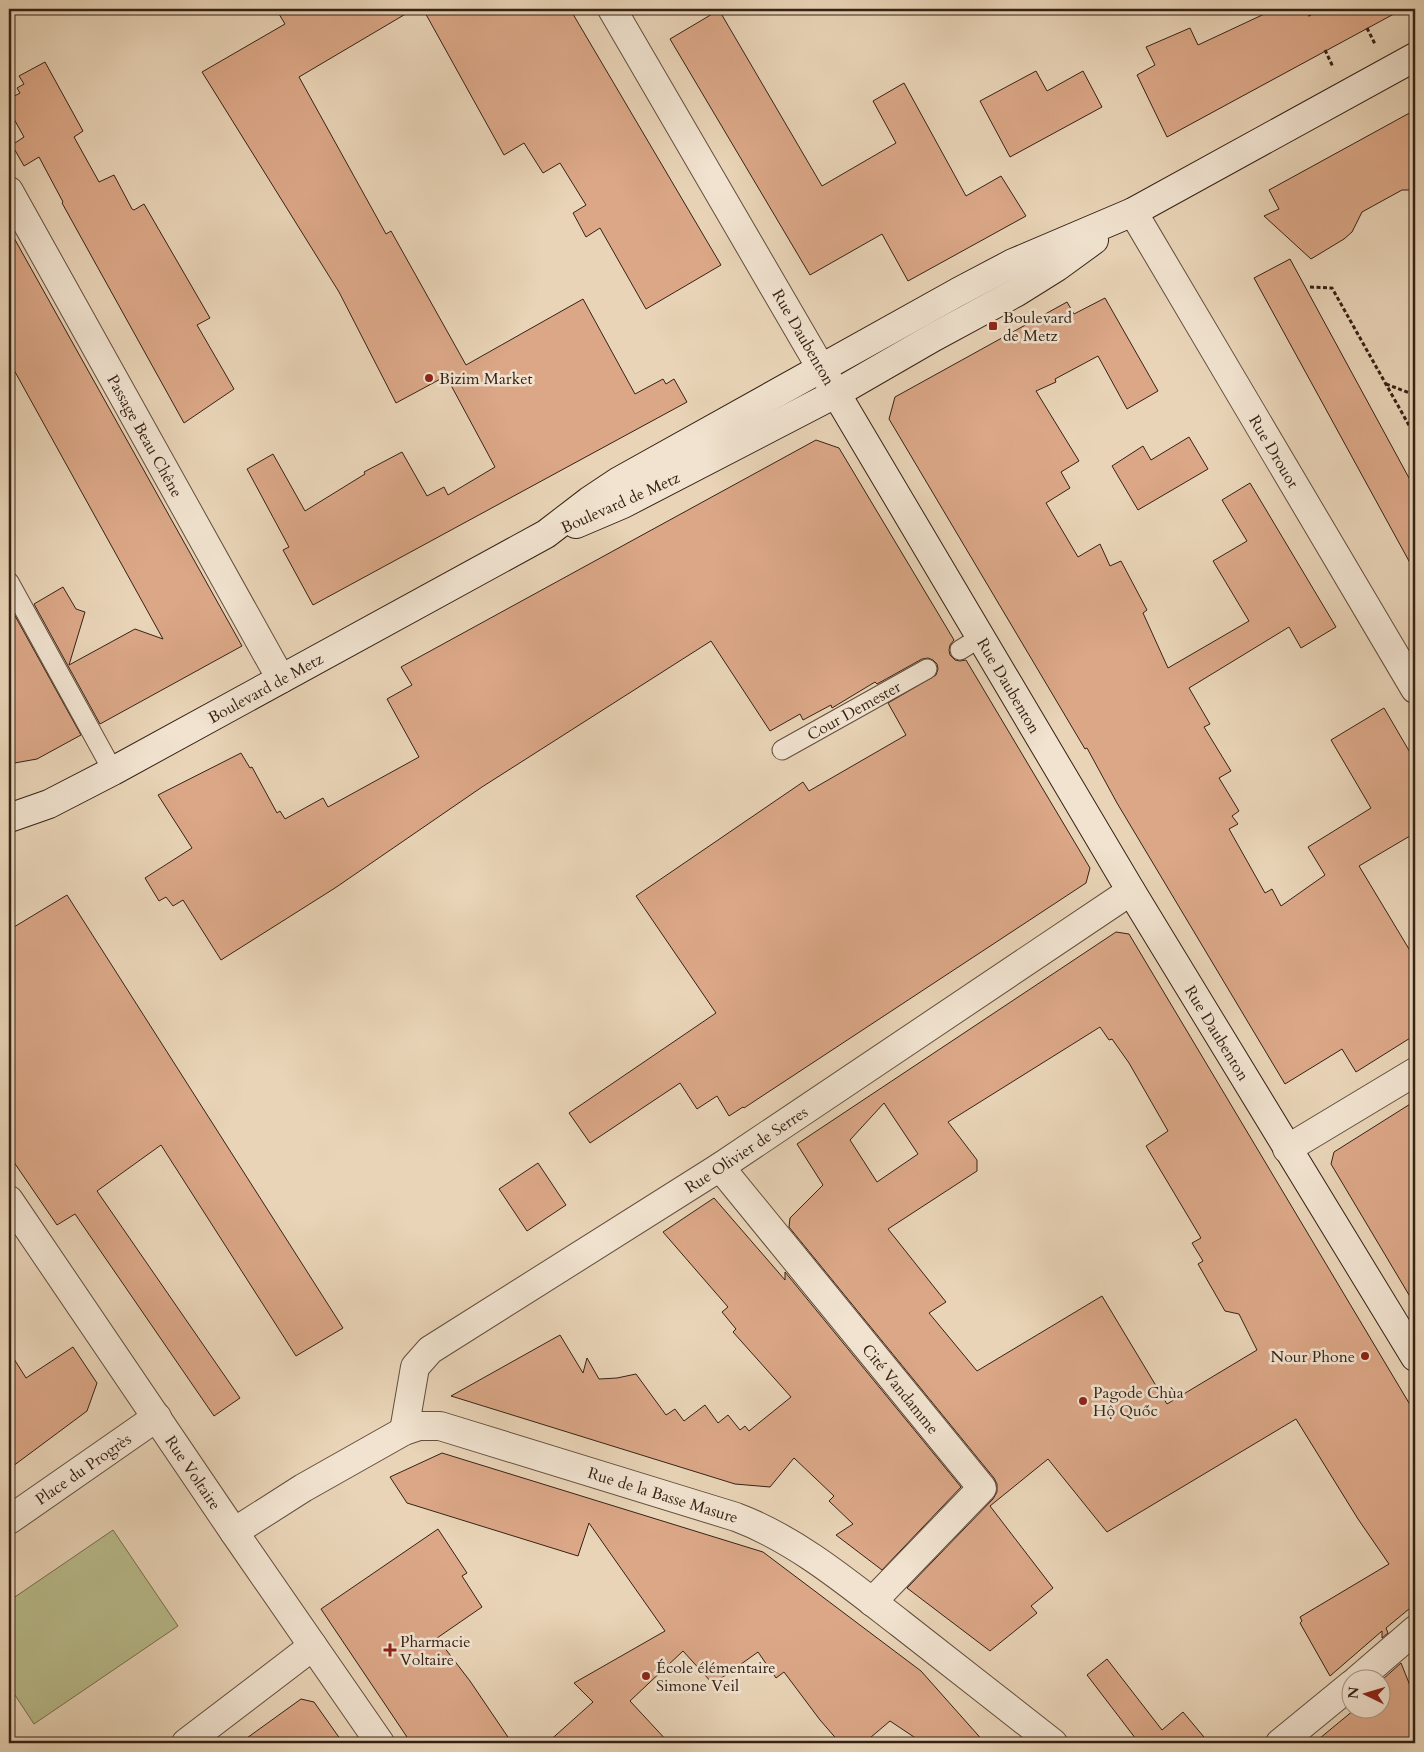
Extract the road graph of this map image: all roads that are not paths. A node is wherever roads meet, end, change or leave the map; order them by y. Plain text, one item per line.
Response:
1 (612, 9) edge
2 (1415, 57) edge
3 (9, 191) edge
4 (1133, 212) junction
5 (821, 368) junction
6 (837, 394) junction
7 (546, 534) junction
8 (9, 582) edge
9 (927, 669) dead end
10 (281, 680) junction
11 (1415, 689) edge
12 (782, 750) dead end
13 (113, 771) junction
14 (88, 784) junction
15 (9, 806) edge
16 (9, 818) edge
17 (1131, 891) junction
18 (1415, 1072) edge
19 (1287, 1149) junction
20 (720, 1167) junction
21 (9, 1200) edge
22 (1415, 1357) edge
23 (157, 1417) junction
24 (404, 1431) junction
25 (9, 1520) edge
26 (234, 1532) junction
27 (872, 1602) junction
28 (1415, 1630) edge
29 (313, 1646) junction
30 (1369, 1670) edge
31 (1342, 1692) edge
32 (186, 1743) edge
33 (380, 1743) edge
34 (1053, 1743) edge
35 (1280, 1743) edge

1 - 5 street, Rue Daubenton
2 - 4 street, Boulevard de Metz
3 - 10 street, Passage Beau Chêne
4 - 5 street, Boulevard de Metz
4 - 6 street, Boulevard de Metz
4 - 11 street, Rue Drouot
5 - 6 street, Rue Daubenton
5 - 7 street, Boulevard de Metz
6 - 7 street, Boulevard de Metz
6 - 17 street, Rue Daubenton
7 - 10 street, Boulevard de Metz
8 - 13 lane
9 - 12 lane, Cour Demester
10 - 13 street, Boulevard de Metz
13 - 14 street, Boulevard de Metz
14 - 15 street, Boulevard de Metz
14 - 16 street, Boulevard de Metz
17 - 19 street, Rue Daubenton
17 - 20 street, Rue Olivier de Serres
18 - 19 street
19 - 22 street, Rue Daubenton
20 - 24 street, Rue Olivier de Serres
20 - 27 street, Cité Vandamme
21 - 23 street, Rue Voltaire
23 - 25 street, Place du Progrès
23 - 26 street, Rue Voltaire
24 - 26 street, Rue de la Basse Masure
24 - 27 street, Rue de la Basse Masure
26 - 29 street, Rue Voltaire
27 - 34 street, Rue de la Basse Masure
28 - 30 street
29 - 32 street
29 - 33 street, Rue Voltaire
31 - 35 street

